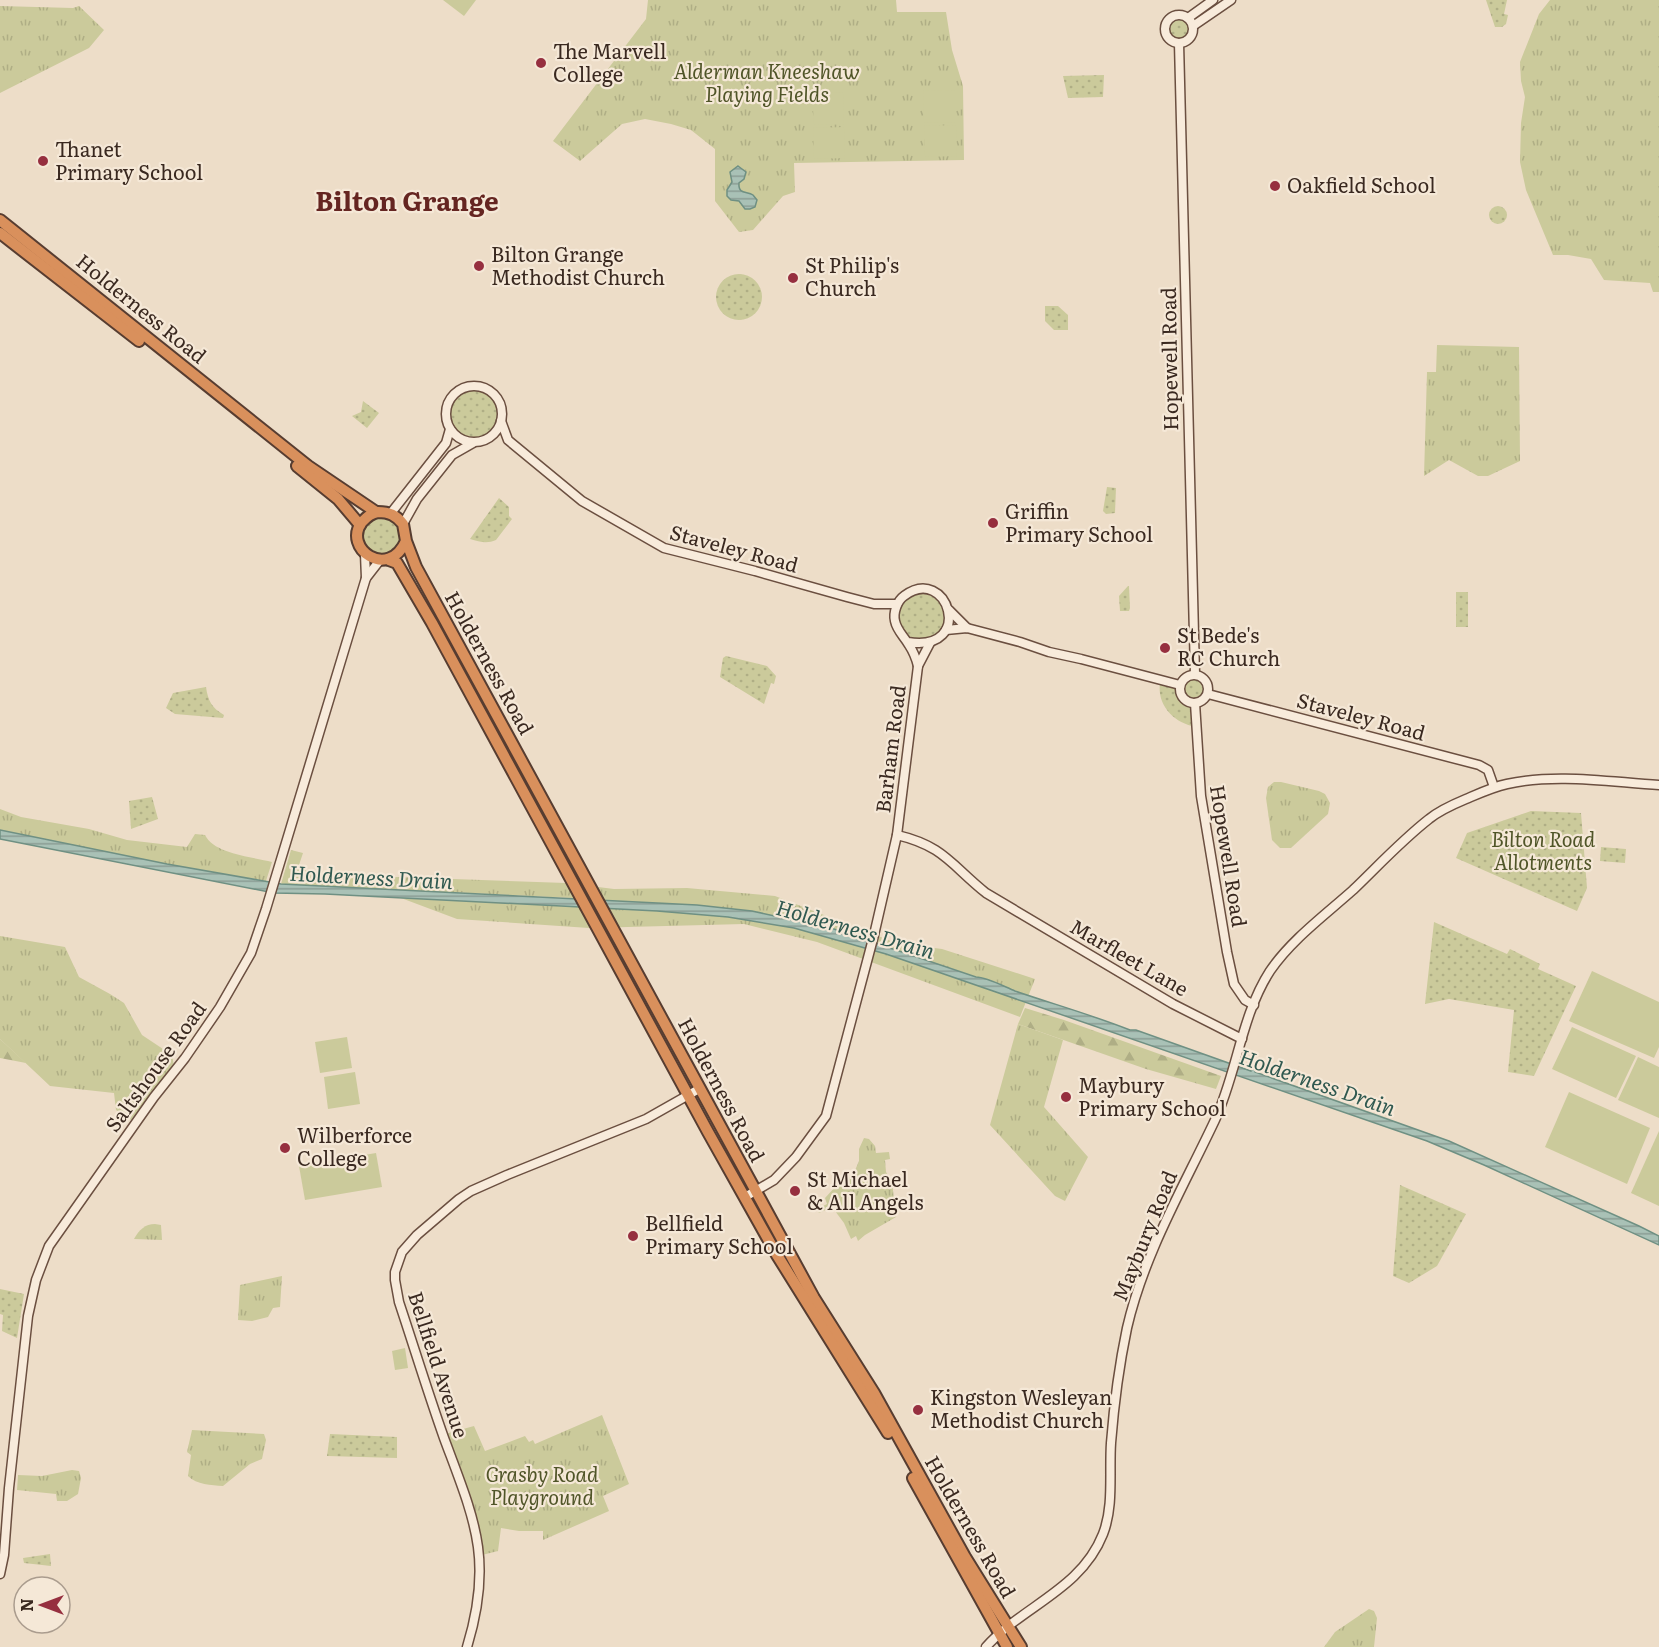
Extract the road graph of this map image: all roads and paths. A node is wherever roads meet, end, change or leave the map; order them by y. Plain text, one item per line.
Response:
1 (1213, 0) edge
2 (1231, 0) edge
3 (1190, 22) junction
4 (1179, 43) junction
5 (0, 220) edge
6 (0, 233) edge
7 (501, 421) junction
8 (450, 429) junction
9 (488, 438) junction
10 (508, 440) junction
11 (474, 443) junction
12 (376, 512) junction
13 (391, 513) junction
14 (403, 524) junction
15 (360, 525) junction
16 (406, 541) junction
17 (365, 554) junction
18 (384, 560) junction
19 (366, 578) junction
20 (874, 604) junction
21 (897, 604) junction
22 (949, 610) junction
23 (894, 619) junction
24 (967, 628) junction
25 (946, 630) junction
26 (908, 642) junction
27 (930, 643) junction
28 (918, 666) junction
29 (1195, 674) junction
30 (1180, 685) junction
31 (1208, 694) junction
32 (1195, 703) junction
33 (1659, 785) edge
34 (1494, 787) junction
35 (897, 835) junction
36 (1254, 1005) junction
37 (1242, 1039) junction
38 (699, 1089) junction
39 (688, 1096) junction
40 (750, 1194) junction
41 (0, 1574) edge
42 (1002, 1630) junction
43 (467, 1647) edge
44 (986, 1647) edge
45 (1007, 1647) edge
46 (1021, 1647) edge

1 - 3 street
2 - 3 street
3 - 4 street
3 - 4 street
4 - 29 street, Hopewell Road
5 - 12 highway, Holderness Road
6 - 15 highway, Holderness Road
7 - 8 street
7 - 9 street
7 - 10 street
8 - 11 street
8 - 13 street
9 - 10 street
9 - 11 street
10 - 20 street, Staveley Road
11 - 14 street
12 - 13 highway
12 - 15 highway
13 - 14 highway
14 - 16 highway
15 - 17 highway
16 - 18 highway
16 - 38 highway, Holderness Road
17 - 18 highway
17 - 19 street, Saltshouse Road
18 - 19 street, Saltshouse Road
18 - 39 highway, Holderness Road
19 - 41 street, Saltshouse Road
20 - 21 street, Staveley Road
20 - 23 street, Staveley Road
21 - 22 street
21 - 23 street
22 - 24 street
22 - 25 street
23 - 26 street
24 - 25 street
24 - 30 street
25 - 27 street
26 - 27 street
26 - 28 street, Barham Road
27 - 28 street, Barham Road
28 - 35 street, Barham Road
29 - 30 street
29 - 31 street
30 - 32 street
31 - 32 street
31 - 34 street, Staveley Road
32 - 36 street, Hopewell Road
33 - 34 street
34 - 36 street
35 - 37 street, Marfleet Lane
35 - 40 street
36 - 37 street
37 - 42 street, Maybury Road
38 - 39 street, Bellfield Avenue
38 - 40 highway, Holderness Road
39 - 40 highway, Holderness Road
39 - 43 street, Bellfield Avenue
40 - 42 highway, Holderness Road
42 - 44 street, Maybury Road
42 - 45 highway, Holderness Road
42 - 46 highway, Holderness Road

